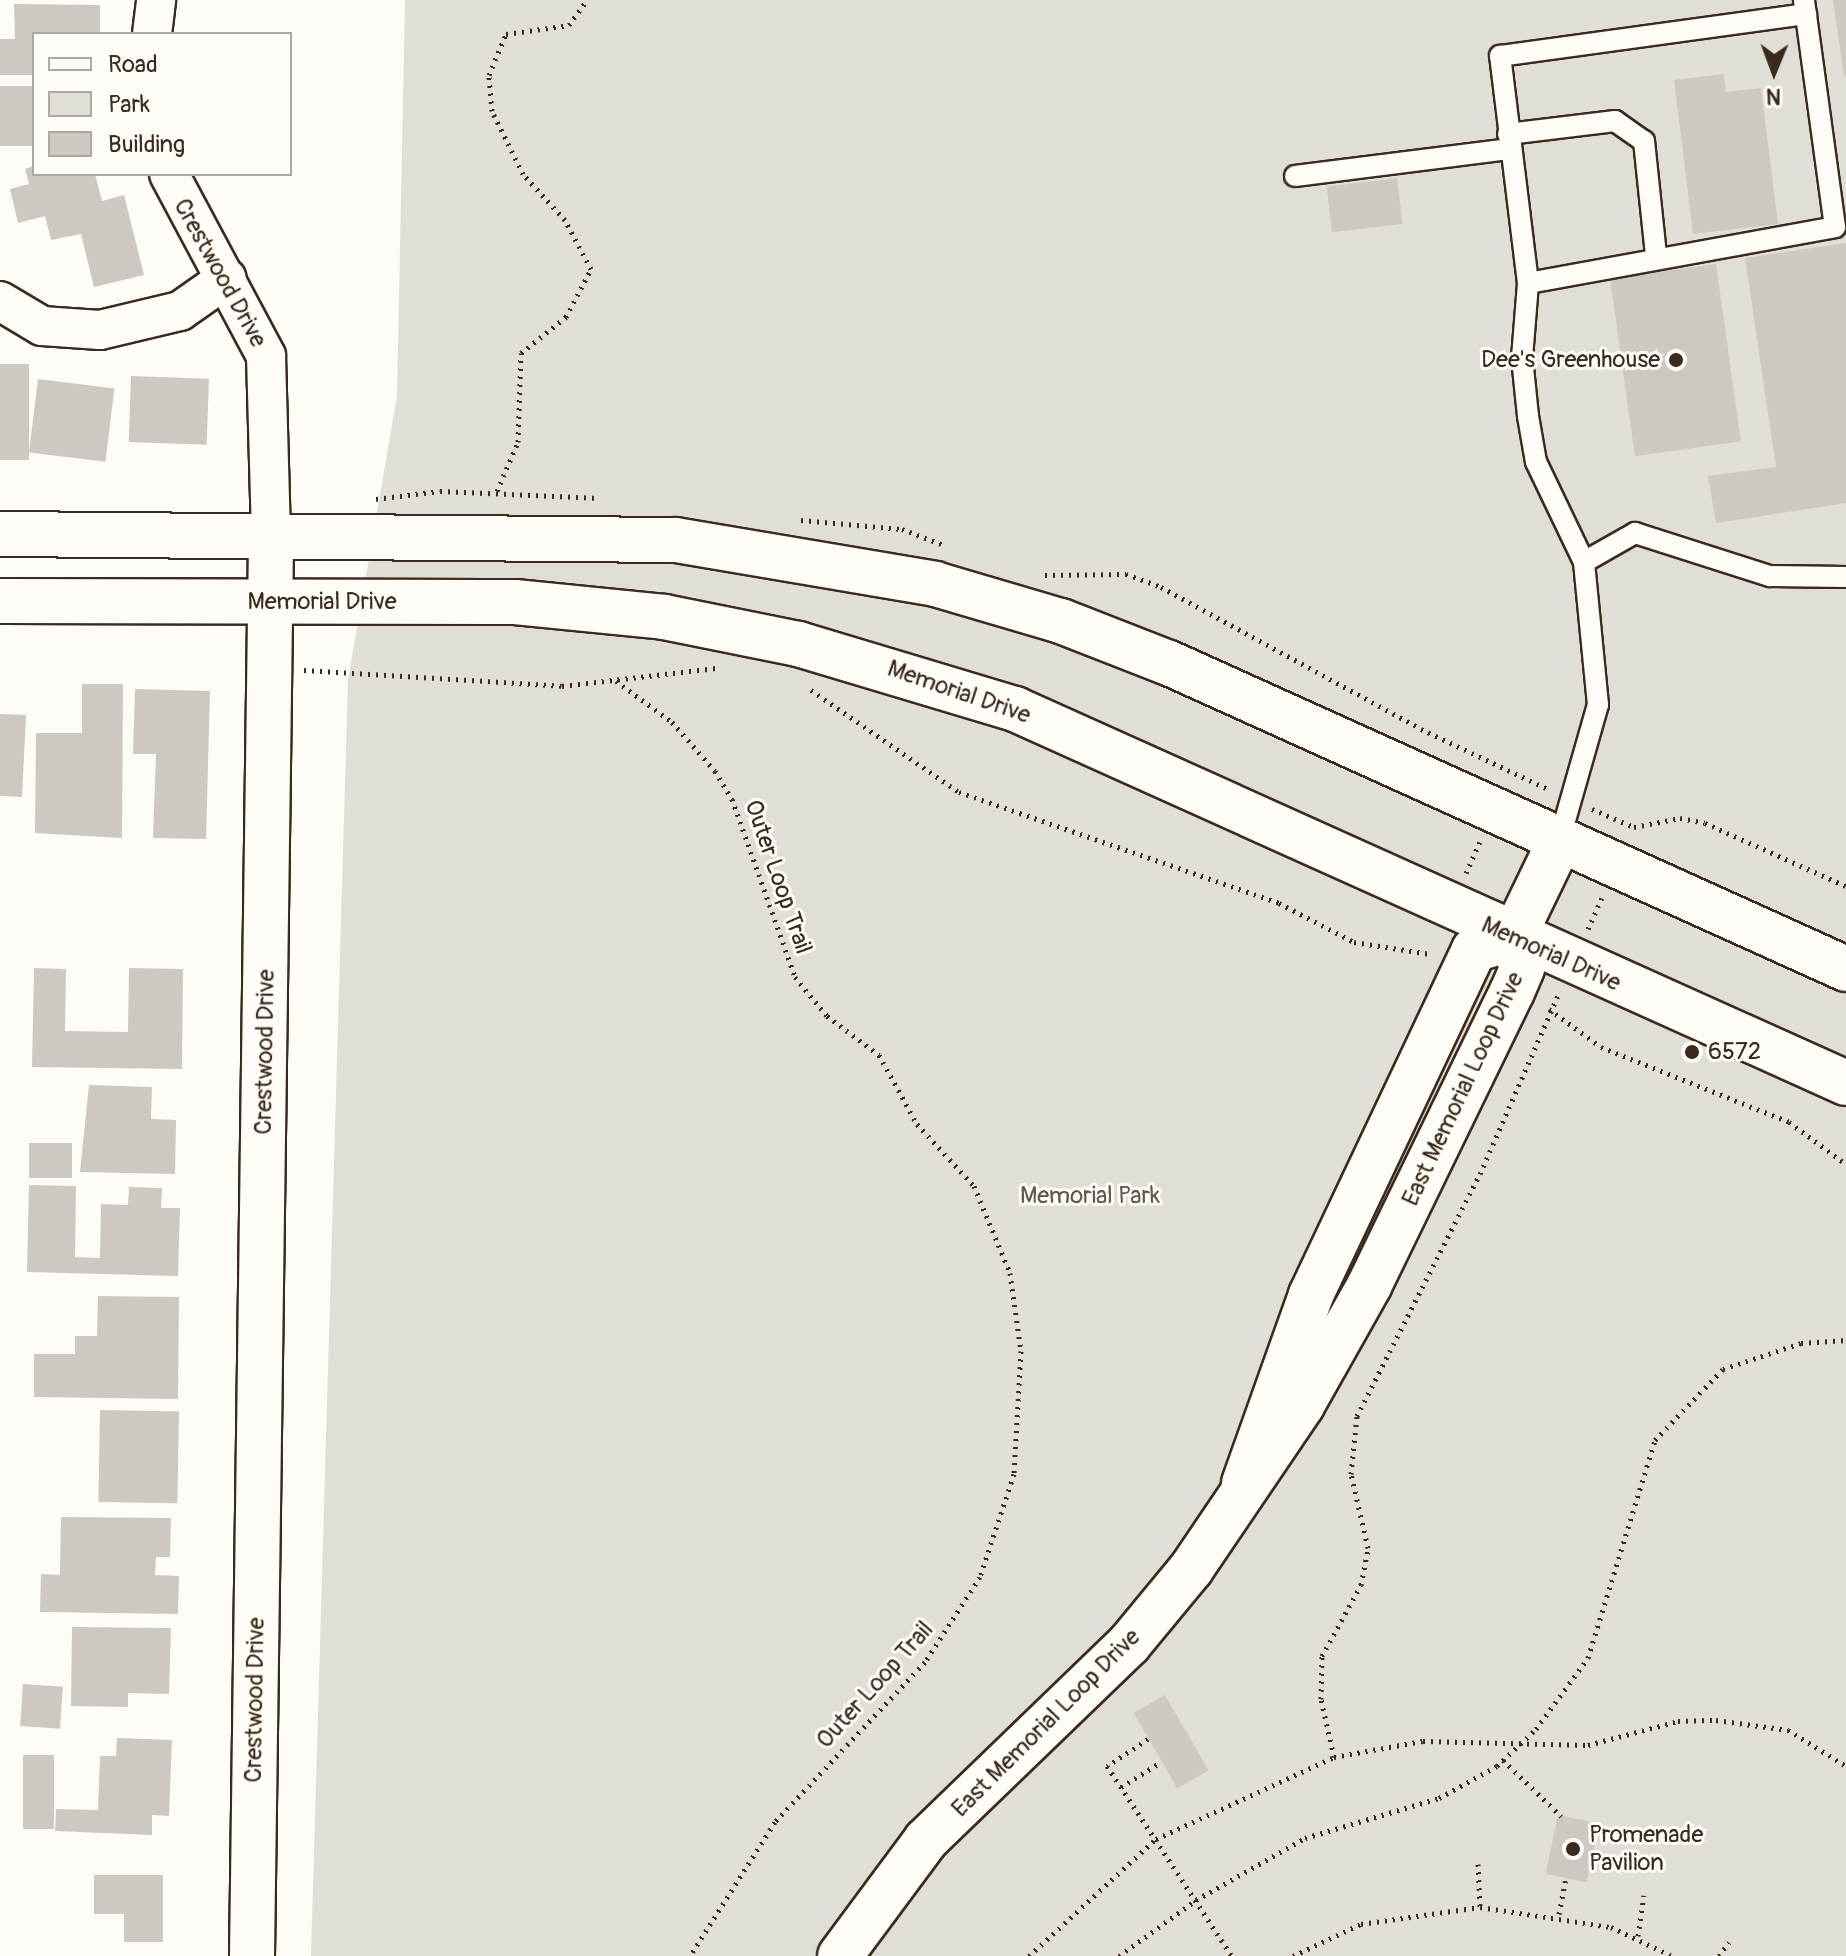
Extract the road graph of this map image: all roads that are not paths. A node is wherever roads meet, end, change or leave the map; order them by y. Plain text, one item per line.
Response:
1 (156, 0) edge
2 (1805, 7) edge
3 (152, 32) edge
4 (1509, 142) junction
5 (170, 176) edge
6 (1295, 176) dead end
7 (1840, 227) edge
8 (1656, 255) junction
9 (227, 278) junction
10 (1528, 283) junction
11 (0, 301) edge
12 (0, 534) edge
13 (271, 535) junction
14 (1584, 562) junction
15 (1846, 577) edge
16 (0, 601) edge
17 (270, 601) junction
18 (1558, 845) junction
19 (1513, 938) junction
20 (1846, 969) edge
21 (1846, 1083) edge
22 (252, 1956) edge
23 (840, 1956) edge

1 - 3 street
2 - 4 lane
2 - 7 lane
4 - 6 lane
4 - 8 lane
4 - 10 lane
5 - 9 street, Crestwood Drive
7 - 8 lane
8 - 10 lane
9 - 11 street
9 - 13 street, Crestwood Drive
10 - 14 lane
12 - 13 main road
13 - 17 main road, Crestwood Drive
13 - 18 main road
14 - 15 lane
14 - 18 lane
16 - 17 main road, Memorial Drive
17 - 19 main road, Memorial Drive
17 - 22 main road, Crestwood Drive
18 - 19 main road
18 - 20 main road
19 - 21 main road, Memorial Drive
19 - 23 main road, East Memorial Loop Drive

